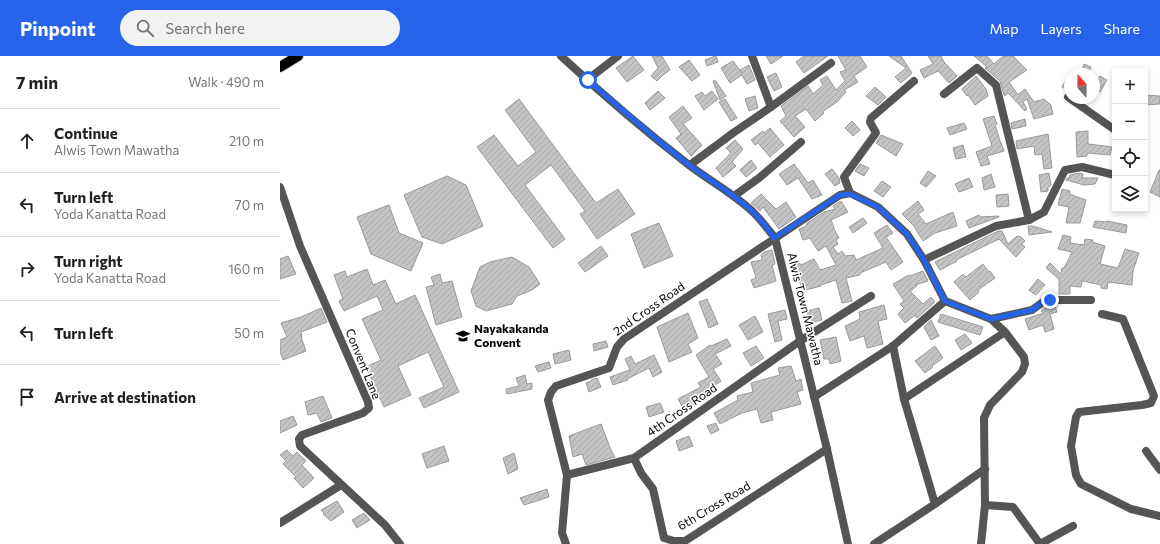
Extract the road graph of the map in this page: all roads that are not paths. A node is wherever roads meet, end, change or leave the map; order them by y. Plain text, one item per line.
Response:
1 (298, 56) edge
2 (561, 56) edge
3 (618, 56) edge
4 (752, 56) edge
5 (831, 63) dead end
6 (280, 67) edge
7 (588, 80) junction
8 (914, 81) dead end
9 (944, 94) dead end
10 (1078, 104) edge
11 (771, 106) junction
12 (1112, 128) edge
13 (801, 142) dead end
14 (690, 165) junction
15 (1112, 174) edge
16 (280, 188) edge
17 (850, 194) junction
18 (734, 196) junction
19 (1029, 220) junction
20 (774, 238) junction
21 (924, 260) junction
22 (871, 296) dead end
23 (1091, 300) dead end
24 (945, 301) junction
25 (1102, 314) dead end
26 (991, 319) junction
27 (1005, 332) junction
28 (800, 341) junction
29 (893, 346) junction
30 (814, 397) junction
31 (904, 400) junction
32 (827, 449) junction
33 (1146, 450) dead end
34 (634, 458) junction
35 (985, 468) junction
36 (1160, 470) edge
37 (567, 476) junction
38 (340, 485) junction
39 (935, 504) junction
40 (985, 505) junction
41 (1160, 516) edge
42 (280, 523) edge
43 (1073, 526) dead end
44 (400, 544) edge
45 (566, 544) edge
46 (848, 544) edge
47 (874, 544) edge
48 (981, 544) edge
49 (1040, 544) edge

1 - 6 main road
2 - 7 street, Alwis Town Mawatha
3 - 7 street
4 - 11 street
5 - 11 street
7 - 14 street, Alwis Town Mawatha
8 - 17 street
9 - 19 street
10 - 12 street
11 - 14 street
13 - 18 street
14 - 18 street, Alwis Town Mawatha
15 - 19 street
16 - 38 street, Convent Lane
17 - 20 street, 2nd Cross Road
17 - 21 street
18 - 20 street, Alwis Town Mawatha
19 - 21 street
20 - 28 street, Alwis Town Mawatha
20 - 37 street, 2nd Cross Road
21 - 24 street
22 - 28 street, 4th Cross Road
23 - 26 street
24 - 26 street
24 - 29 street
25 - 41 street
26 - 27 street
27 - 31 street
27 - 35 street
28 - 30 street, Alwis Town Mawatha
28 - 34 street, 4th Cross Road
29 - 30 street
29 - 31 street
30 - 32 street, Alwis Town Mawatha
31 - 39 street
32 - 34 street, 6th Cross Road
32 - 46 street, Alwis Town Mawatha
33 - 36 street
34 - 37 street, 4th Cross Road
35 - 39 street
35 - 40 street
37 - 45 street
38 - 42 street
38 - 44 street, Convent Lane
39 - 47 street
40 - 48 street
40 - 49 street
43 - 49 street

